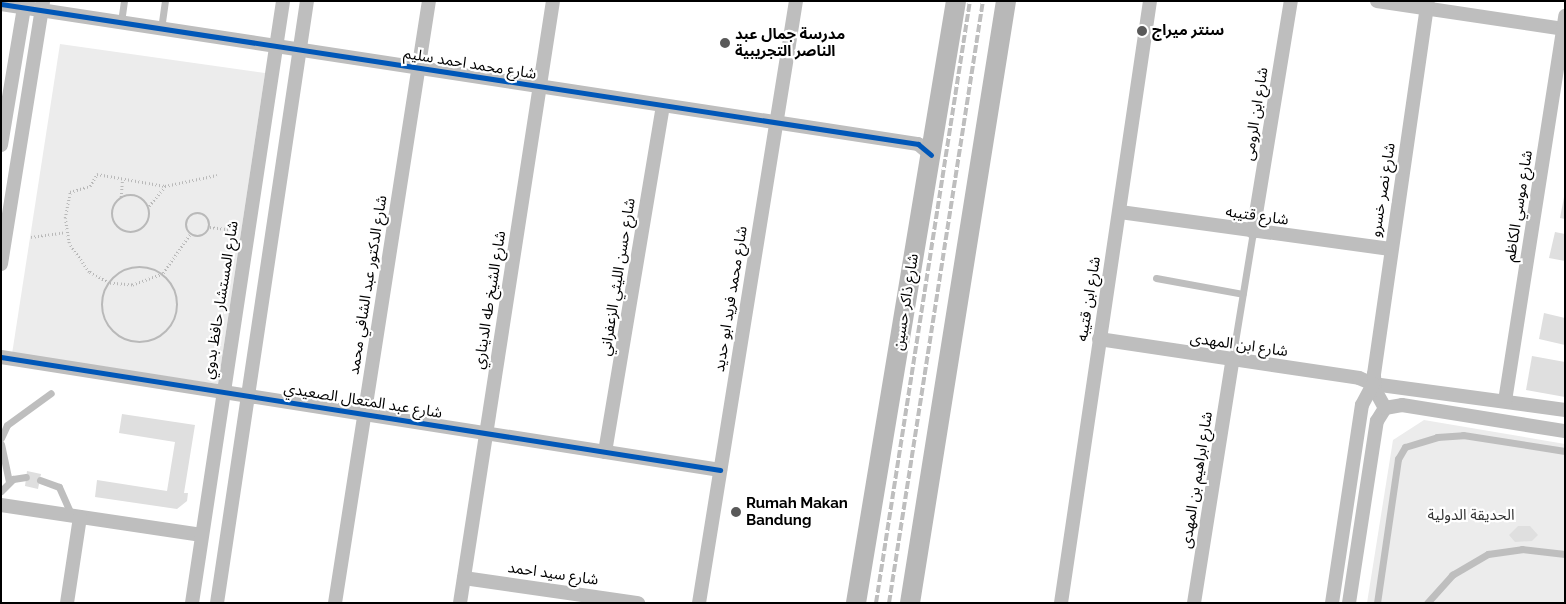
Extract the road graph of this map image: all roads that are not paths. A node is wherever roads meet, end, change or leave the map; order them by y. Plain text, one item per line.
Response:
1 (124, 1) edge
2 (165, 1) edge
3 (283, 1) edge
4 (307, 1) edge
5 (429, 1) edge
6 (553, 1) edge
7 (796, 1) edge
8 (956, 1) edge
9 (1006, 1) edge
10 (1150, 1) edge
11 (1291, 1) edge
12 (1377, 1) edge
13 (1, 4) edge
14 (25, 4) edge
15 (1428, 5) edge
16 (42, 6) edge
17 (121, 22) junction
18 (1564, 24) edge
19 (161, 29) junction
20 (276, 46) junction
21 (299, 50) junction
22 (418, 68) junction
23 (539, 87) junction
24 (663, 106) junction
25 (776, 124) junction
26 (1, 145) edge
27 (931, 155) junction
28 (1120, 212) junction
29 (1253, 232) junction
30 (1390, 250) junction
31 (1, 264) edge
32 (1156, 278) dead end
33 (1243, 294) junction
34 (1099, 339) junction
35 (1, 356) edge
36 (1232, 362) junction
37 (1375, 365) junction
38 (1359, 378) junction
39 (1373, 384) junction
40 (224, 392) junction
41 (51, 393) dead end
42 (248, 396) junction
43 (1505, 401) junction
44 (1385, 408) junction
45 (1565, 410) edge
46 (365, 414) junction
47 (1361, 416) junction
48 (1377, 421) junction
49 (1565, 431) edge
50 (486, 434) junction
51 (1, 438) edge
52 (1, 444) edge
53 (1565, 451) edge
54 (605, 452) junction
55 (720, 470) junction
56 (26, 477) dead end
57 (40, 480) dead end
58 (9, 481) junction
59 (1, 491) edge
60 (1, 505) edge
61 (76, 517) junction
62 (202, 535) junction
63 (1565, 554) edge
64 (464, 578) junction
65 (575, 598) edge
66 (67, 603) edge
67 (192, 603) edge
68 (217, 603) edge
69 (335, 603) edge
70 (460, 603) edge
71 (638, 603) edge
72 (700, 603) edge
73 (856, 603) edge
74 (910, 603) edge
75 (1061, 603) edge
76 (1194, 603) edge
77 (1332, 603) edge
78 (1349, 603) edge
79 (1377, 603) edge
80 (1427, 603) edge

1 - 17 lane
2 - 19 lane
3 - 20 street, شارع المستشار حافظ بدوي
4 - 21 street
5 - 22 street, شارع الدكتور عبد الشافي محمد
6 - 23 street, شارع الشيخ طه الديناري
7 - 25 street, شارع محمد فريد ابو حديد
8 - 27 main road, شارع ذاكر حسين
9 - 74 main road
10 - 28 street, شارع ابن قتيبه
11 - 29 street, شارع ابن الرومى
12 - 15 street
13 - 14 street, شارع محمد احمد سليم
14 - 16 street, شارع محمد احمد سليم
14 - 26 street
15 - 18 street
15 - 30 street, شارع نصر خسرو
16 - 17 street, شارع محمد احمد سليم
16 - 31 street
17 - 19 street, شارع محمد احمد سليم
18 - 43 street, شارع موسي الكاظم
19 - 20 street, شارع محمد احمد سليم
20 - 21 street, شارع محمد احمد سليم
20 - 40 street, شارع المستشار حافظ بدوي
21 - 22 street, شارع محمد احمد سليم
21 - 42 street
22 - 23 street, شارع محمد احمد سليم
22 - 46 street, شارع الدكتور عبد الشافي محمد
23 - 24 street, شارع محمد احمد سليم
23 - 50 street, شارع الشيخ طه الديناري
24 - 25 street, شارع محمد احمد سليم
24 - 54 street, شارع حسن الليثي الزعفراني
25 - 27 street, شارع محمد احمد سليم
25 - 55 street, شارع محمد فريد ابو حديد
27 - 73 main road, شارع ذاكر حسين
28 - 29 street, شارع قتيبه
28 - 34 street, شارع ابن قتيبه
29 - 30 street, شارع قتيبه
29 - 33 lane
30 - 37 street, شارع نصر خسرو
32 - 33 lane
33 - 36 lane
34 - 36 street, شارع ابن المهدى
34 - 75 street, شارع ابن قتيبه
35 - 40 street, شارع عبد المتعال الصعيدي
36 - 38 street, شارع ابن المهدى
36 - 76 street, شارع ابراهيم بن المهدى
37 - 38 street
37 - 39 street, شارع نصر خسرو
38 - 39 street, شارع ابن المهدى
39 - 43 street, شارع ابن المهدى
39 - 44 street
39 - 47 street, شارع نصر خسرو
40 - 42 street, شارع عبد المتعال الصعيدي
40 - 62 street, شارع المستشار حافظ بدوي
41 - 51 lane
42 - 46 street, شارع عبد المتعال الصعيدي
42 - 68 street
43 - 45 street, شارع ابن المهدى
44 - 48 street
44 - 49 street
46 - 50 street, شارع عبد المتعال الصعيدي
46 - 69 street, شارع الدكتور عبد الشافي محمد
47 - 48 street
47 - 77 street, شارع نصر خسرو
48 - 78 street
50 - 54 street, شارع عبد المتعال الصعيدي
50 - 64 street, شارع الشيخ طه الديناري
52 - 58 lane
53 - 79 lane
54 - 55 street, شارع عبد المتعال الصعيدي
55 - 72 street, شارع محمد فريد ابو حديد
56 - 58 lane
57 - 61 lane
58 - 59 lane
60 - 61 street
61 - 62 street
61 - 66 street
62 - 67 street, شارع المستشار حافظ بدوي
63 - 80 lane
64 - 65 street, شارع سيد احمد
64 - 70 street, شارع الشيخ طه الديناري
65 - 71 street, شارع سيد احمد

